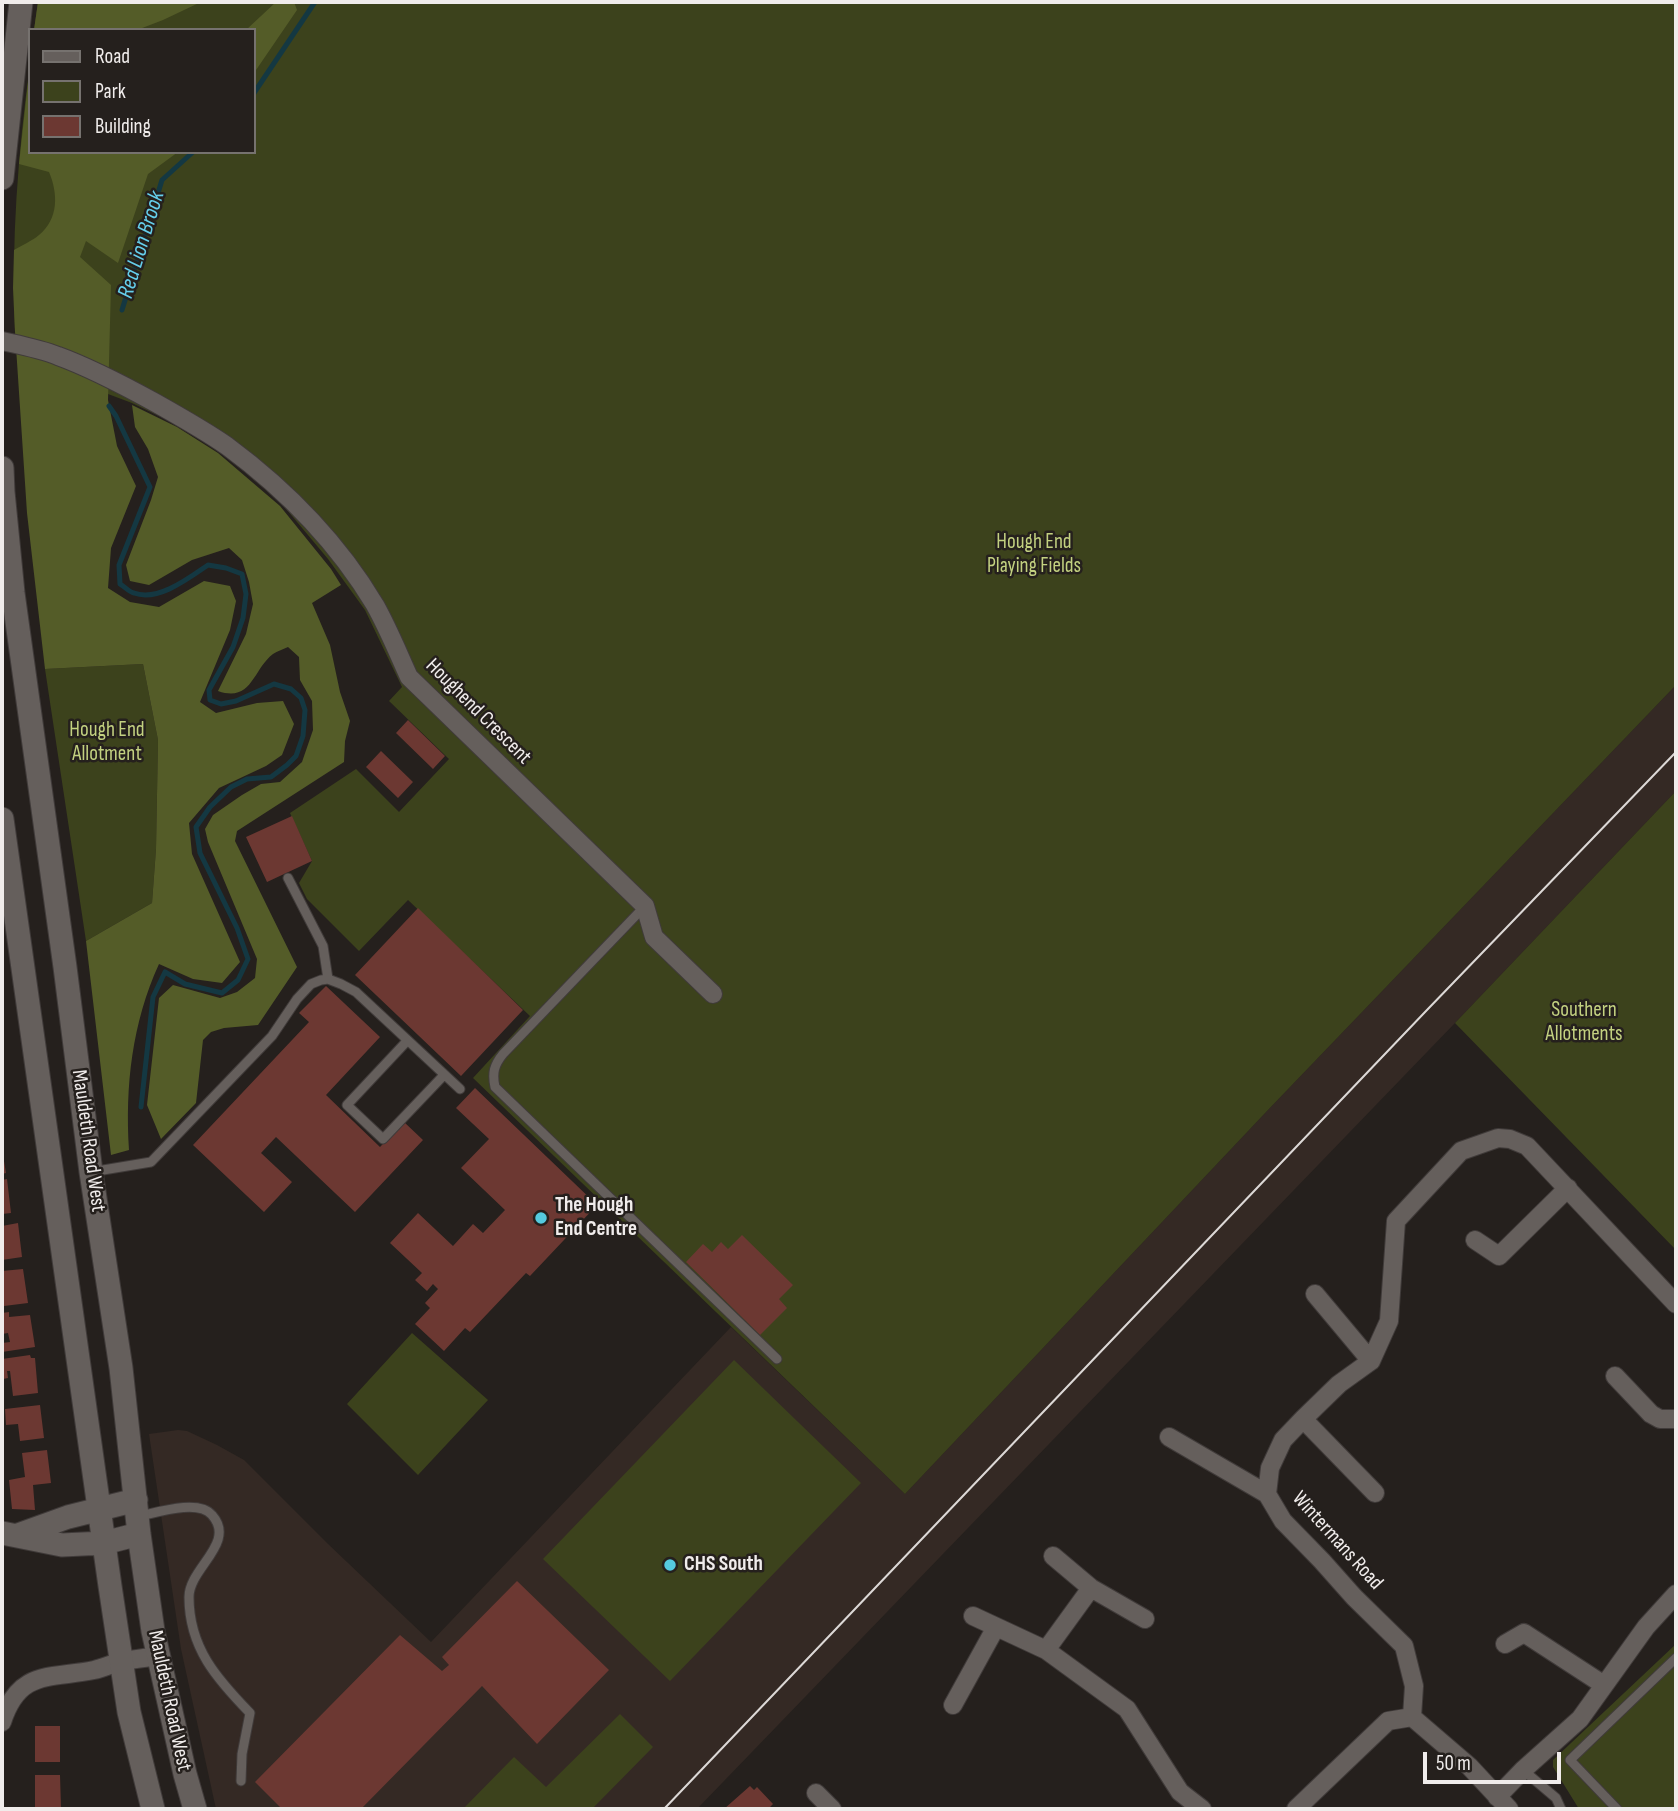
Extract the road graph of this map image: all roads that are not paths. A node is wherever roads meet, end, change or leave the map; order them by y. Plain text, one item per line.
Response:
1 (21, 2) edge
2 (2, 178) edge
3 (2, 341) edge
4 (2, 468) edge
5 (2, 819) edge
6 (288, 878) dead end
7 (645, 906) junction
8 (328, 979) junction
9 (713, 994) dead end
10 (407, 1041) junction
11 (444, 1075) junction
12 (460, 1089) dead end
13 (91, 1172) junction
14 (1568, 1188) junction
15 (1475, 1240) dead end
16 (1315, 1294) dead end
17 (1676, 1304) edge
18 (777, 1359) dead end
19 (1371, 1361) junction
20 (1615, 1376) dead end
21 (1303, 1419) junction
22 (1676, 1419) edge
23 (1169, 1437) dead end
24 (1375, 1493) dead end
25 (1267, 1494) junction
26 (98, 1510) junction
27 (138, 1517) junction
28 (10, 1534) edge
29 (104, 1543) junction
30 (1053, 1556) dead end
31 (1091, 1588) junction
32 (1676, 1594) edge
33 (973, 1616) dead end
34 (1145, 1619) dead end
35 (996, 1627) junction
36 (1505, 1644) dead end
37 (1046, 1650) junction
38 (158, 1656) junction
39 (1676, 1658) edge
40 (122, 1661) junction
41 (1604, 1685) junction
42 (953, 1705) dead end
43 (1412, 1717) junction
44 (2, 1722) edge
45 (1523, 1770) junction
46 (241, 1781) dead end
47 (816, 1793) dead end
48 (1503, 1803) edge
49 (153, 1809) edge
50 (195, 1809) edge
51 (832, 1809) edge
52 (1202, 1809) edge
53 (1296, 1809) edge
54 (1561, 1809) edge
55 (1617, 1809) edge

1 - 2 street
3 - 7 street, Houghend Crescent
4 - 13 street, Mauldeth Road West
5 - 26 street, Mauldeth Road West
6 - 8 lane
7 - 9 street, Houghend Crescent
7 - 18 lane
8 - 10 lane
8 - 13 lane
10 - 11 lane
10 - 11 lane
11 - 12 lane
13 - 27 street, Mauldeth Road West
14 - 15 street
14 - 17 street
14 - 19 street
16 - 19 street
19 - 21 street, Wintermans Road
20 - 22 street
21 - 24 street
21 - 25 street, Wintermans Road
23 - 25 street
25 - 43 street, Wintermans Road
26 - 27 street
26 - 28 street
26 - 29 street, Mauldeth Road West
27 - 29 street
27 - 38 street, Mauldeth Road West
27 - 46 lane
28 - 29 street
29 - 40 street, Mauldeth Road West
30 - 31 street
31 - 34 street
31 - 37 street
32 - 41 street
33 - 35 street
35 - 37 street
35 - 42 street
36 - 41 street
37 - 52 street
38 - 40 street
38 - 50 street, Mauldeth Road West
39 - 55 lane
40 - 44 street
40 - 49 street, Mauldeth Road West
41 - 45 street
43 - 48 street
43 - 53 street
45 - 48 street
45 - 54 lane
47 - 51 street

